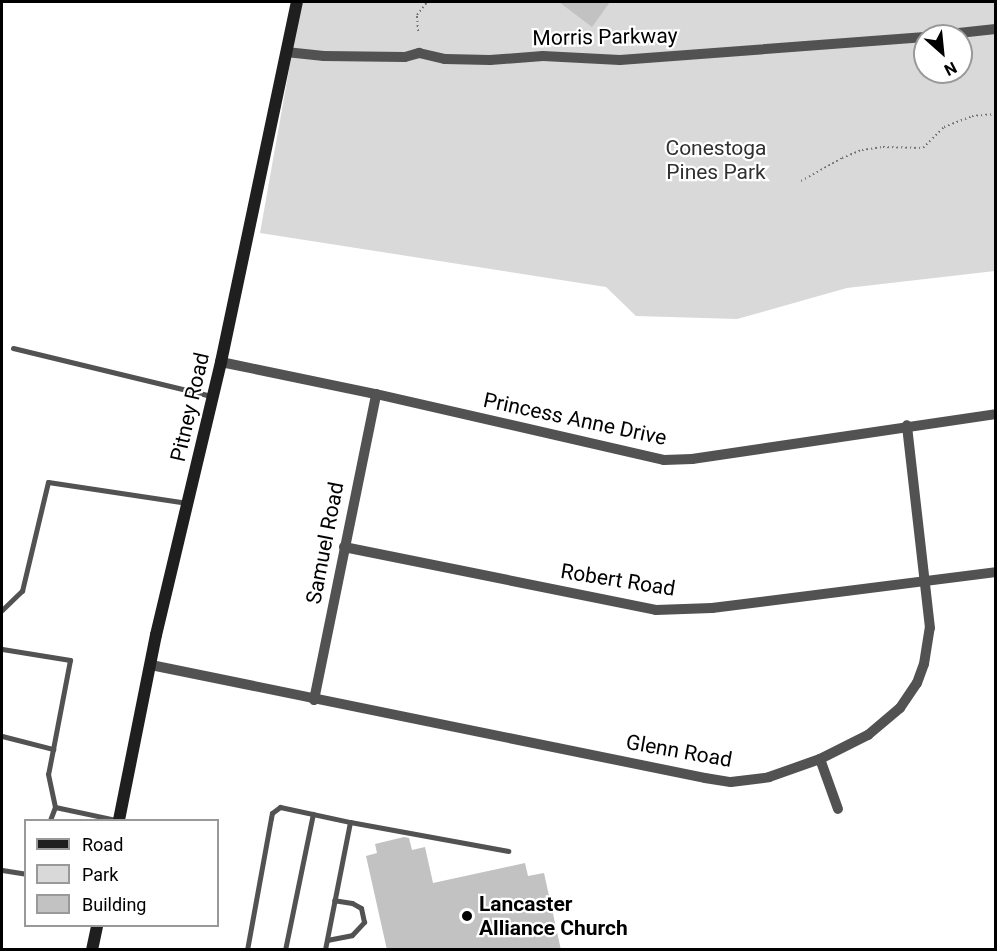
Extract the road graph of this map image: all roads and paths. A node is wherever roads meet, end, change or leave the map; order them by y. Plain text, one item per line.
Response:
1 (297, 2) edge
2 (427, 2) edge
3 (996, 29) edge
4 (418, 31) dead end
5 (973, 31) edge
6 (913, 38) edge
7 (286, 52) junction
8 (996, 114) edge
9 (801, 181) dead end
10 (13, 348) dead end
11 (221, 362) junction
12 (375, 394) junction
13 (213, 396) junction
14 (996, 414) edge
15 (907, 425) junction
16 (188, 503) junction
17 (344, 547) junction
18 (996, 572) edge
19 (925, 581) junction
20 (2, 610) edge
21 (2, 649) edge
22 (151, 665) junction
23 (314, 700) junction
24 (2, 736) edge
25 (53, 749) junction
26 (820, 759) junction
27 (55, 807) junction
28 (838, 809) dead end
29 (313, 814) junction
30 (50, 819) edge
31 (112, 819) edge
32 (117, 819) edge
33 (350, 822) junction
34 (508, 850) dead end
35 (2, 870) edge
36 (24, 874) edge
37 (334, 900) junction
38 (97, 927) edge
39 (327, 940) junction
40 (92, 950) edge
41 (181, 950) edge
42 (190, 950) edge
43 (247, 950) edge
44 (285, 950) edge
45 (325, 950) edge

1 - 7 main road, Pitney Road
2 - 4 path
3 - 5 street
6 - 7 street, Morris Parkway
7 - 11 main road, Pitney Road
8 - 9 path
10 - 13 lane
11 - 12 street, Princess Anne Drive
11 - 13 main road, Pitney Road
12 - 15 street, Princess Anne Drive
12 - 17 street, Samuel Road
13 - 16 main road, Pitney Road
14 - 15 street, Princess Anne Drive
15 - 19 street, Glenn Road
16 - 20 lane
16 - 22 main road, Pitney Road
17 - 19 street, Robert Road
17 - 23 street, Samuel Road
18 - 19 street, Robert Road
19 - 26 street, Glenn Road
21 - 25 lane
22 - 23 street, Glenn Road
22 - 32 main road, Pitney Road
23 - 26 street, Glenn Road
24 - 25 lane
25 - 27 lane
26 - 28 street
27 - 30 lane
27 - 31 lane
29 - 33 lane
29 - 43 lane
29 - 44 lane
33 - 34 lane
33 - 37 lane
35 - 36 lane
37 - 39 lane
37 - 39 lane
38 - 40 main road
39 - 45 lane
41 - 42 lane

